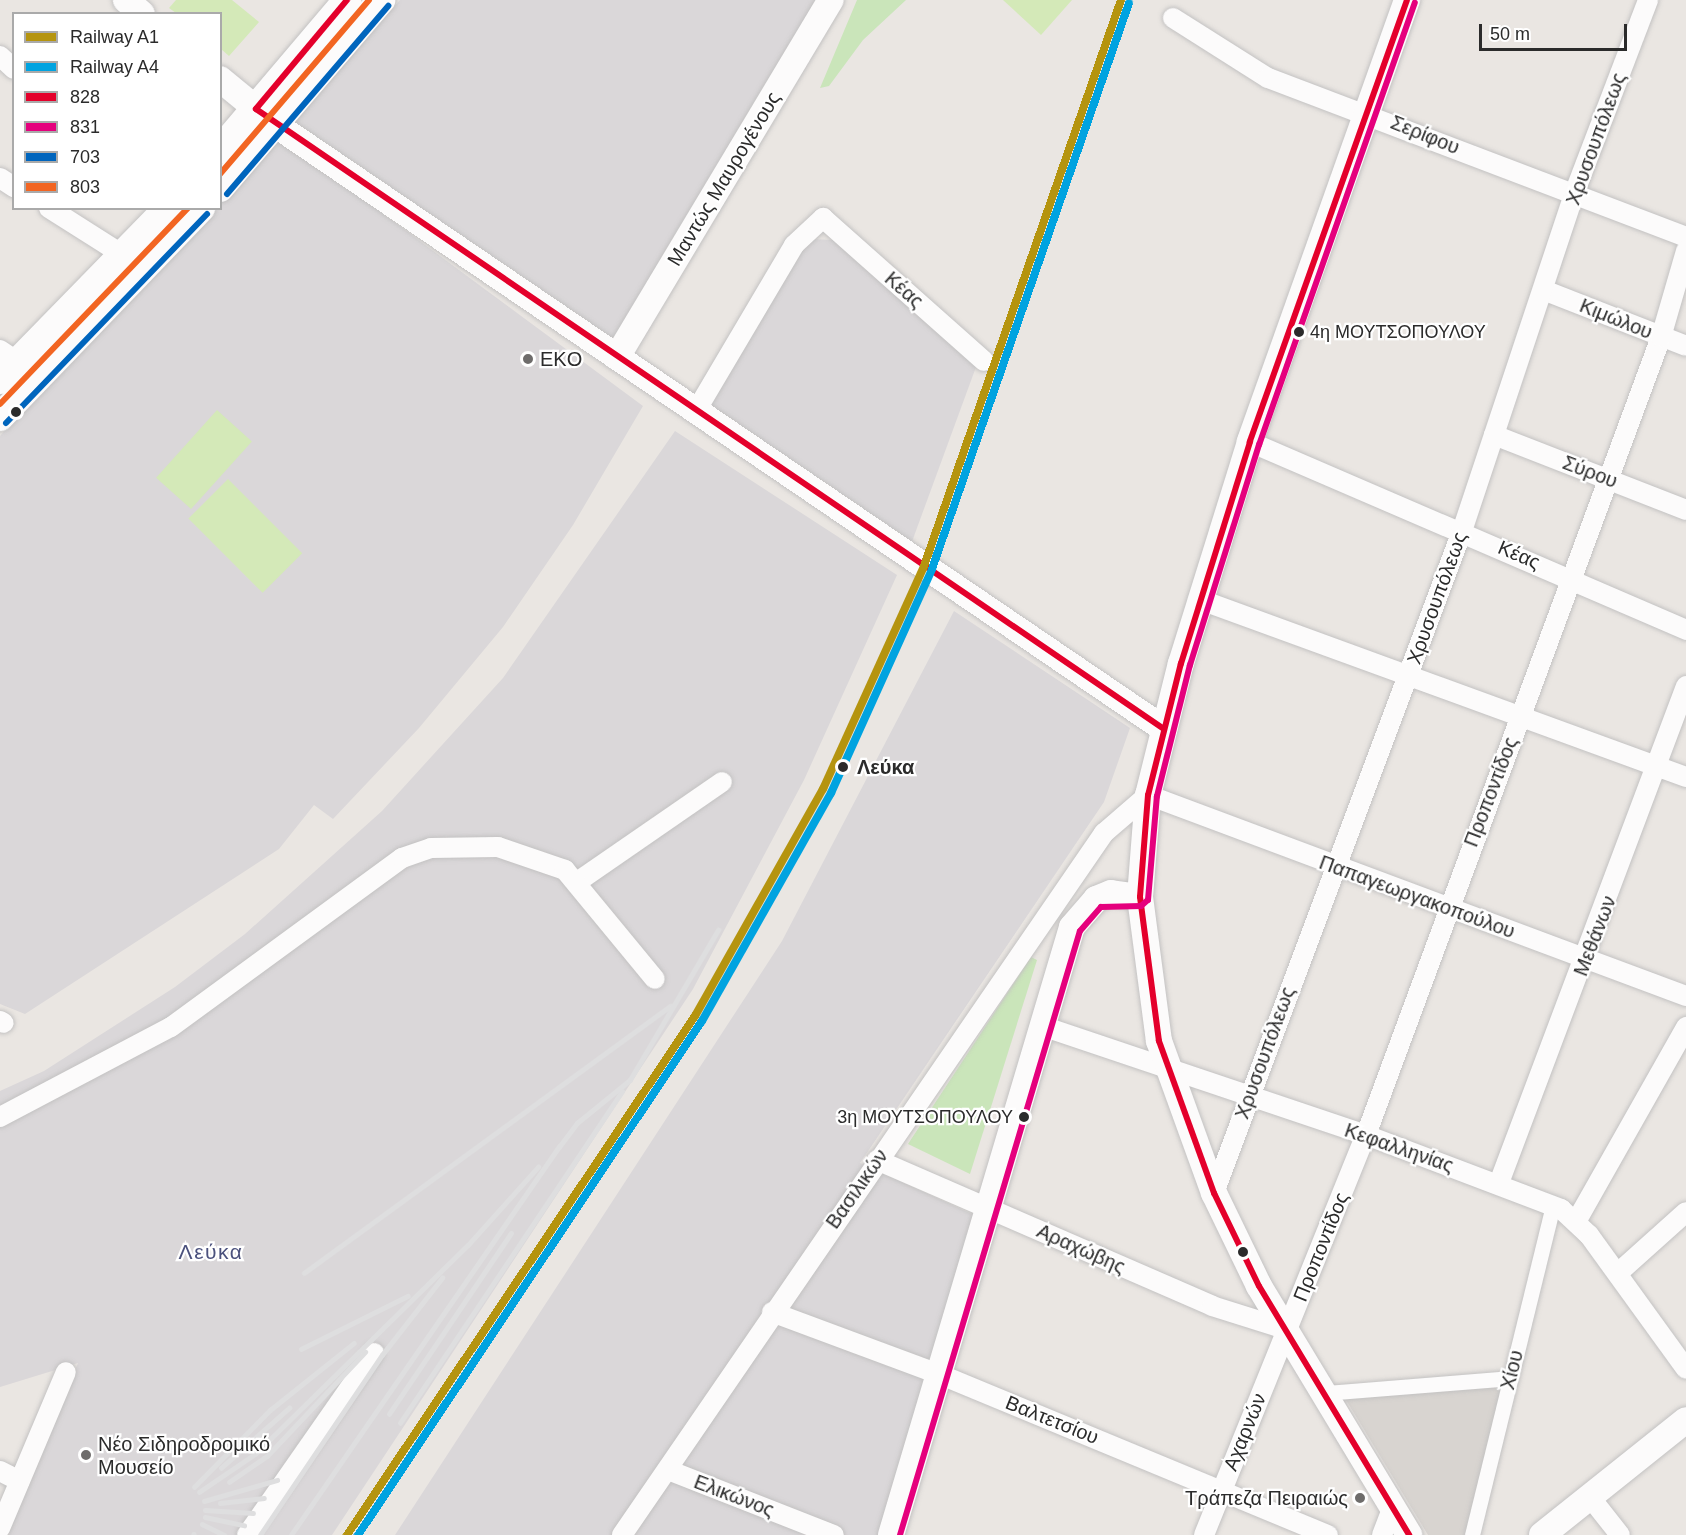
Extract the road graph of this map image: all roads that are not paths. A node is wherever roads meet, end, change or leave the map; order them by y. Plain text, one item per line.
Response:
1 (126, 0) edge
2 (347, 0) edge
3 (381, 0) edge
4 (831, 0) edge
5 (1407, 0) edge
6 (1648, 0) edge
7 (140, 12) edge
8 (1173, 18) dead end
9 (0, 56) edge
10 (12, 67) edge
11 (222, 81) edge
12 (1364, 110) junction
13 (266, 117) junction
14 (222, 149) edge
15 (222, 185) edge
16 (1574, 194) junction
17 (52, 210) edge
18 (166, 210) edge
19 (199, 210) edge
20 (1686, 237) edge
21 (1686, 251) edge
22 (123, 255) junction
23 (1546, 291) junction
24 (1662, 337) junction
25 (1686, 346) edge
26 (617, 357) junction
27 (984, 361) dead end
28 (6, 364) edge
29 (696, 411) junction
30 (0, 417) edge
31 (1494, 435) junction
32 (1250, 442) junction
33 (1607, 479) junction
34 (1686, 510) edge
35 (1462, 531) junction
36 (1571, 578) junction
37 (1201, 600) junction
38 (1686, 630) edge
39 (1407, 679) junction
40 (1686, 686) edge
41 (1519, 718) junction
42 (1164, 729) junction
43 (1657, 767) junction
44 (1686, 777) edge
45 (722, 782) dead end
46 (1148, 795) junction
47 (1333, 866) junction
48 (577, 882) junction
49 (1140, 897) junction
50 (1447, 909) junction
51 (1586, 958) junction
52 (656, 979) dead end
53 (1686, 996) edge
54 (1042, 1026) junction
55 (1686, 1027) edge
56 (1167, 1070) junction
57 (1250, 1098) junction
58 (0, 1117) edge
59 (1366, 1135) junction
60 (877, 1160) junction
61 (1499, 1183) junction
62 (1214, 1193) junction
63 (1553, 1206) junction
64 (988, 1208) junction
65 (1686, 1212) edge
66 (1576, 1220) junction
67 (1617, 1273) junction
68 (772, 1312) junction
69 (1288, 1330) junction
70 (374, 1353) dead end
71 (1686, 1369) edge
72 (66, 1372) dead end
73 (939, 1374) junction
74 (1509, 1378) junction
75 (1325, 1393) junction
76 (1686, 1420) edge
77 (668, 1470) junction
78 (0, 1471) edge
79 (20, 1481) junction
80 (1222, 1489) junction
81 (1590, 1497) junction
82 (1393, 1507) junction
83 (0, 1528) edge
84 (247, 1535) edge
85 (622, 1535) edge
86 (834, 1535) edge
87 (891, 1535) edge
88 (1203, 1535) edge
89 (1328, 1535) edge
90 (1382, 1535) edge
91 (1409, 1535) edge
92 (1472, 1535) edge
93 (1542, 1535) edge
94 (1620, 1535) edge

1 - 7 street
2 - 13 main road
3 - 13 main road
4 - 26 street, Μαντώς Μαυρογένους
5 - 12 street
6 - 16 street, Χρυσουπόλεως
8 - 12 street, Σερίφου
9 - 10 street
11 - 13 street
12 - 16 street, Σερίφου
12 - 32 street
13 - 14 main road
13 - 15 main road
13 - 26 street
16 - 20 street, Σερίφου
16 - 23 street, Χρυσουπόλεως
17 - 22 street
18 - 22 main road
19 - 30 main road
21 - 24 street, Προποντίδος
22 - 28 main road
23 - 24 street, Κιμώλου
23 - 31 street, Χρυσουπόλεως
24 - 25 street, Κιμώλου
24 - 33 street, Προποντίδος
26 - 29 street
27 - 29 street, Κέας
29 - 42 street
31 - 33 street, Σύρου
31 - 35 street, Χρυσουπόλεως
32 - 35 street, Κέας
32 - 37 street
33 - 34 street, Σύρου
33 - 36 street, Προποντίδος
35 - 36 street, Κέας
35 - 39 street, Χρυσουπόλεως
36 - 38 street, Κέας
36 - 41 street, Προποντίδος
37 - 39 street
37 - 42 street
39 - 41 street
39 - 47 street, Χρυσουπόλεως
40 - 43 street, Μεθάνων
41 - 43 street
41 - 50 street, Προποντίδος
42 - 46 street
43 - 44 street
43 - 51 street, Μεθάνων
45 - 48 street
46 - 47 street, Παπαγεωργακοπούλου
46 - 49 street
46 - 60 street, Βασιλικών
47 - 50 street, Παπαγεωργακοπούλου
47 - 57 street, Χρυσουπόλεως
48 - 52 street
48 - 58 street
49 - 54 street
49 - 56 street
50 - 51 street, Παπαγεωργακοπούλου
50 - 59 street, Προποντίδος
51 - 53 street, Παπαγεωργακοπούλου
51 - 61 street, Μεθάνων
54 - 56 street, Κεφαλληνίας
54 - 64 street
55 - 66 street
56 - 57 street, Κεφαλληνίας
56 - 62 street
57 - 59 street, Κεφαλληνίας
57 - 62 street, Χρυσουπόλεως
59 - 61 street, Κεφαλληνίας
59 - 69 street, Προποντίδος
60 - 64 street, Αραχώβης
60 - 68 street, Βασιλικών
61 - 63 street, Κεφαλληνίας
62 - 69 street
63 - 66 street, Κεφαλληνίας
63 - 74 street, Χίου
64 - 69 street, Αραχώβης
64 - 73 street
65 - 67 street
66 - 67 street, Κεφαλληνίας
67 - 71 street, Κεφαλληνίας
68 - 73 street, Βαλτετσίου
68 - 77 street, Βασιλικών
69 - 75 street
69 - 80 street, Αχαρνών
70 - 84 street
72 - 79 street
73 - 80 street, Βαλτετσίου
73 - 87 street
74 - 75 street
74 - 92 street, Χίου
75 - 82 street
76 - 81 street
77 - 85 street, Βασιλικών
77 - 86 street, Ελικώνος
78 - 79 street
79 - 83 street
80 - 88 street, Αχαρνών
80 - 89 street, Βαλτετσίου
81 - 93 street
81 - 94 street
82 - 90 street
82 - 91 street

